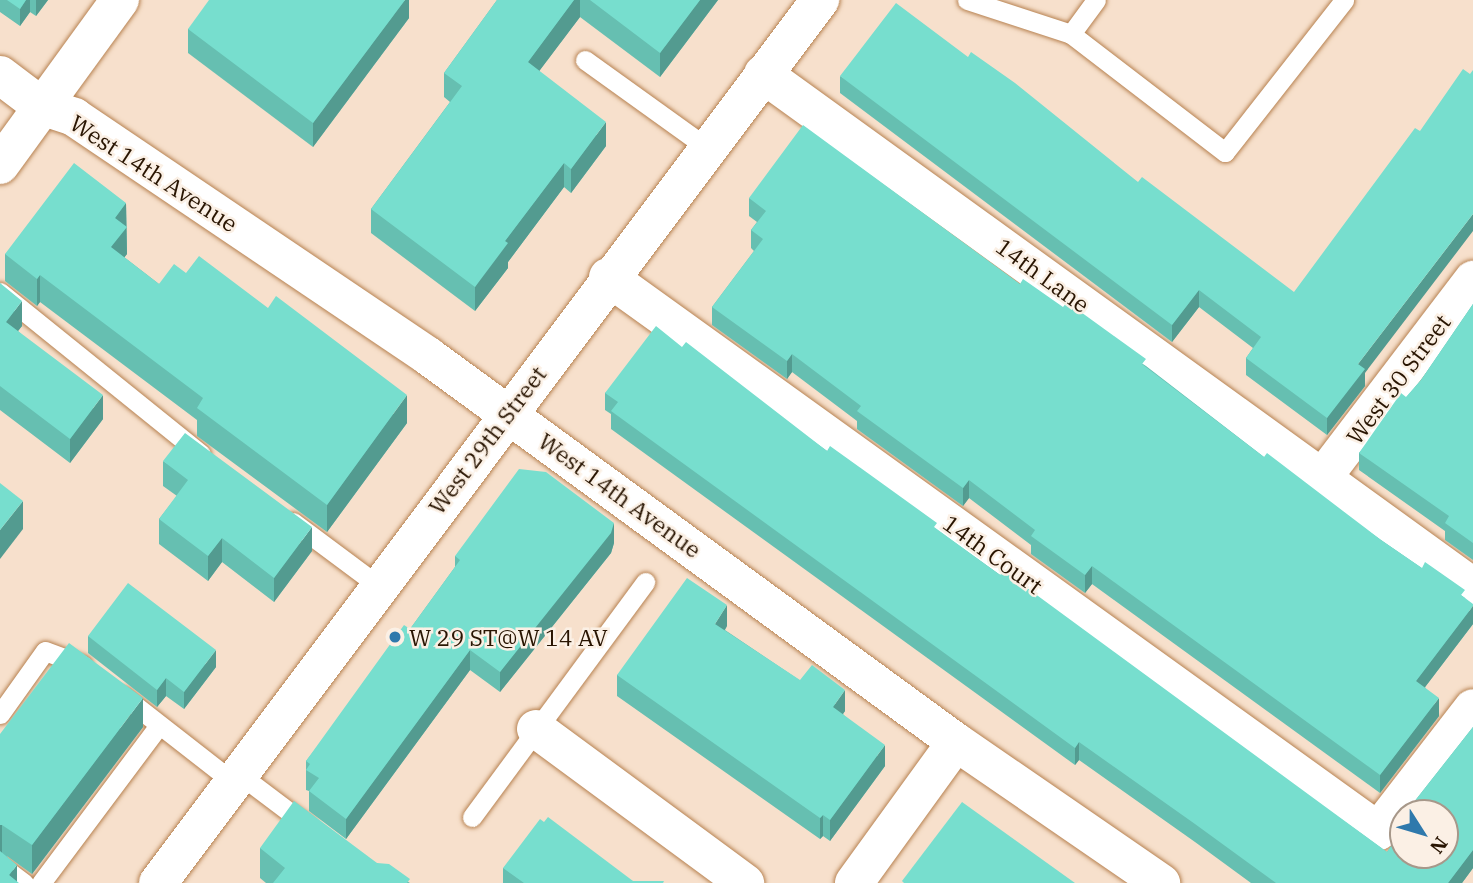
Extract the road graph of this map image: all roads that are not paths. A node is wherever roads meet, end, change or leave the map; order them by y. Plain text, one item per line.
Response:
1 (120, 0) edge
2 (820, 0) edge
3 (967, 0) edge
4 (1096, 0) edge
5 (1344, 0) edge
6 (1071, 34) junction
7 (585, 60) dead end
8 (763, 74) junction
9 (0, 75) edge
10 (41, 106) junction
11 (706, 148) junction
12 (0, 165) edge
13 (608, 277) junction
14 (1473, 280) edge
15 (0, 292) edge
16 (508, 413) junction
17 (223, 470) edge
18 (1323, 477) junction
19 (279, 512) edge
20 (645, 582) dead end
21 (379, 586) junction
22 (1473, 587) edge
23 (1473, 708) edge
24 (0, 714) edge
25 (159, 725) junction
26 (536, 729) junction
27 (956, 742) junction
28 (236, 778) junction
29 (472, 817) dead end
30 (328, 841) edge
31 (0, 864) edge
32 (24, 883) edge
33 (41, 883) edge
34 (158, 883) edge
35 (745, 883) edge
36 (854, 883) edge
37 (1161, 883) edge

1 - 10 street
2 - 8 street, West 29th Street
3 - 6 lane
4 - 6 lane
5 - 6 lane
7 - 11 lane
8 - 11 street, West 29th Street
8 - 18 street, 14th Lane
9 - 10 street, West 14th Avenue
10 - 12 street
10 - 16 street, West 14th Avenue
11 - 13 street, West 29th Street
13 - 16 street, West 29th Street
13 - 23 street, 14th Court
14 - 18 street, West 30 Street
15 - 17 lane
16 - 21 street, West 29th Street
16 - 27 street, West 14th Avenue
18 - 22 street, 14th Lane
19 - 21 lane
20 - 26 lane
21 - 28 street, West 29th Street
24 - 25 lane
25 - 28 lane
25 - 33 lane
26 - 29 lane
26 - 35 street
27 - 36 street
27 - 37 street, West 14th Avenue
28 - 30 lane
28 - 34 street, West 29th Street
31 - 32 lane

